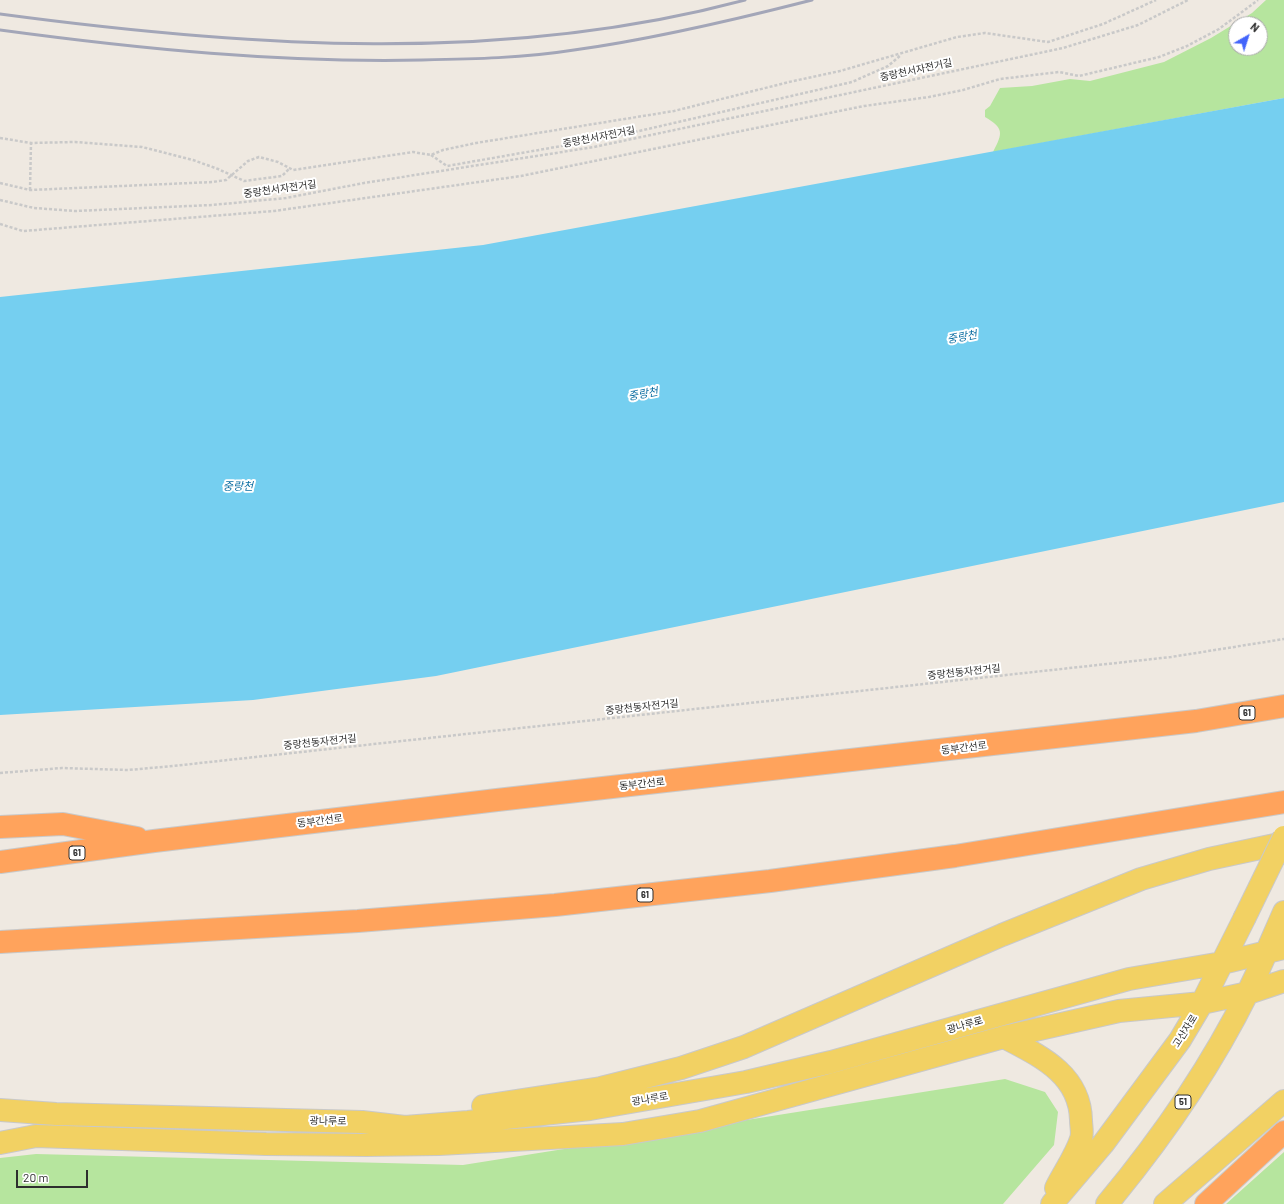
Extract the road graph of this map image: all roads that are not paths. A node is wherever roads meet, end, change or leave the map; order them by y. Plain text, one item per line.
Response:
1 (1284, 706) edge
2 (1284, 802) edge
3 (0, 827) edge
4 (1284, 837) edge
5 (154, 841) junction
6 (1284, 843) edge
7 (0, 862) edge
8 (1284, 912) edge
9 (0, 942) edge
10 (1275, 951) edge
11 (1222, 963) junction
12 (1284, 980) edge
13 (1248, 993) junction
14 (1202, 1003) junction
15 (1004, 1037) junction
16 (1284, 1101) edge
17 (0, 1110) edge
18 (362, 1122) junction
19 (1284, 1132) edge
20 (0, 1143) edge
21 (1048, 1204) edge
22 (1052, 1204) edge
23 (1107, 1204) edge
24 (1165, 1204) edge
25 (1206, 1204) edge

1 - 5 highway, 동부간선로 / 61
2 - 9 highway, 61
3 - 5 highway
4 - 11 main road, 고산자로, bridge
5 - 7 highway, 동부간선로 / 61
6 - 18 main road
8 - 10 main road, 51
10 - 11 main road, 광나루로
10 - 13 main road, 51
11 - 14 main road, 고산자로
11 - 18 main road, 광나루로
12 - 13 main road
13 - 14 main road
13 - 23 main road, 51
14 - 15 main road
14 - 22 main road, 고산자로
15 - 20 main road
15 - 21 main road
16 - 24 main road
17 - 18 main road, 광나루로
19 - 25 highway

